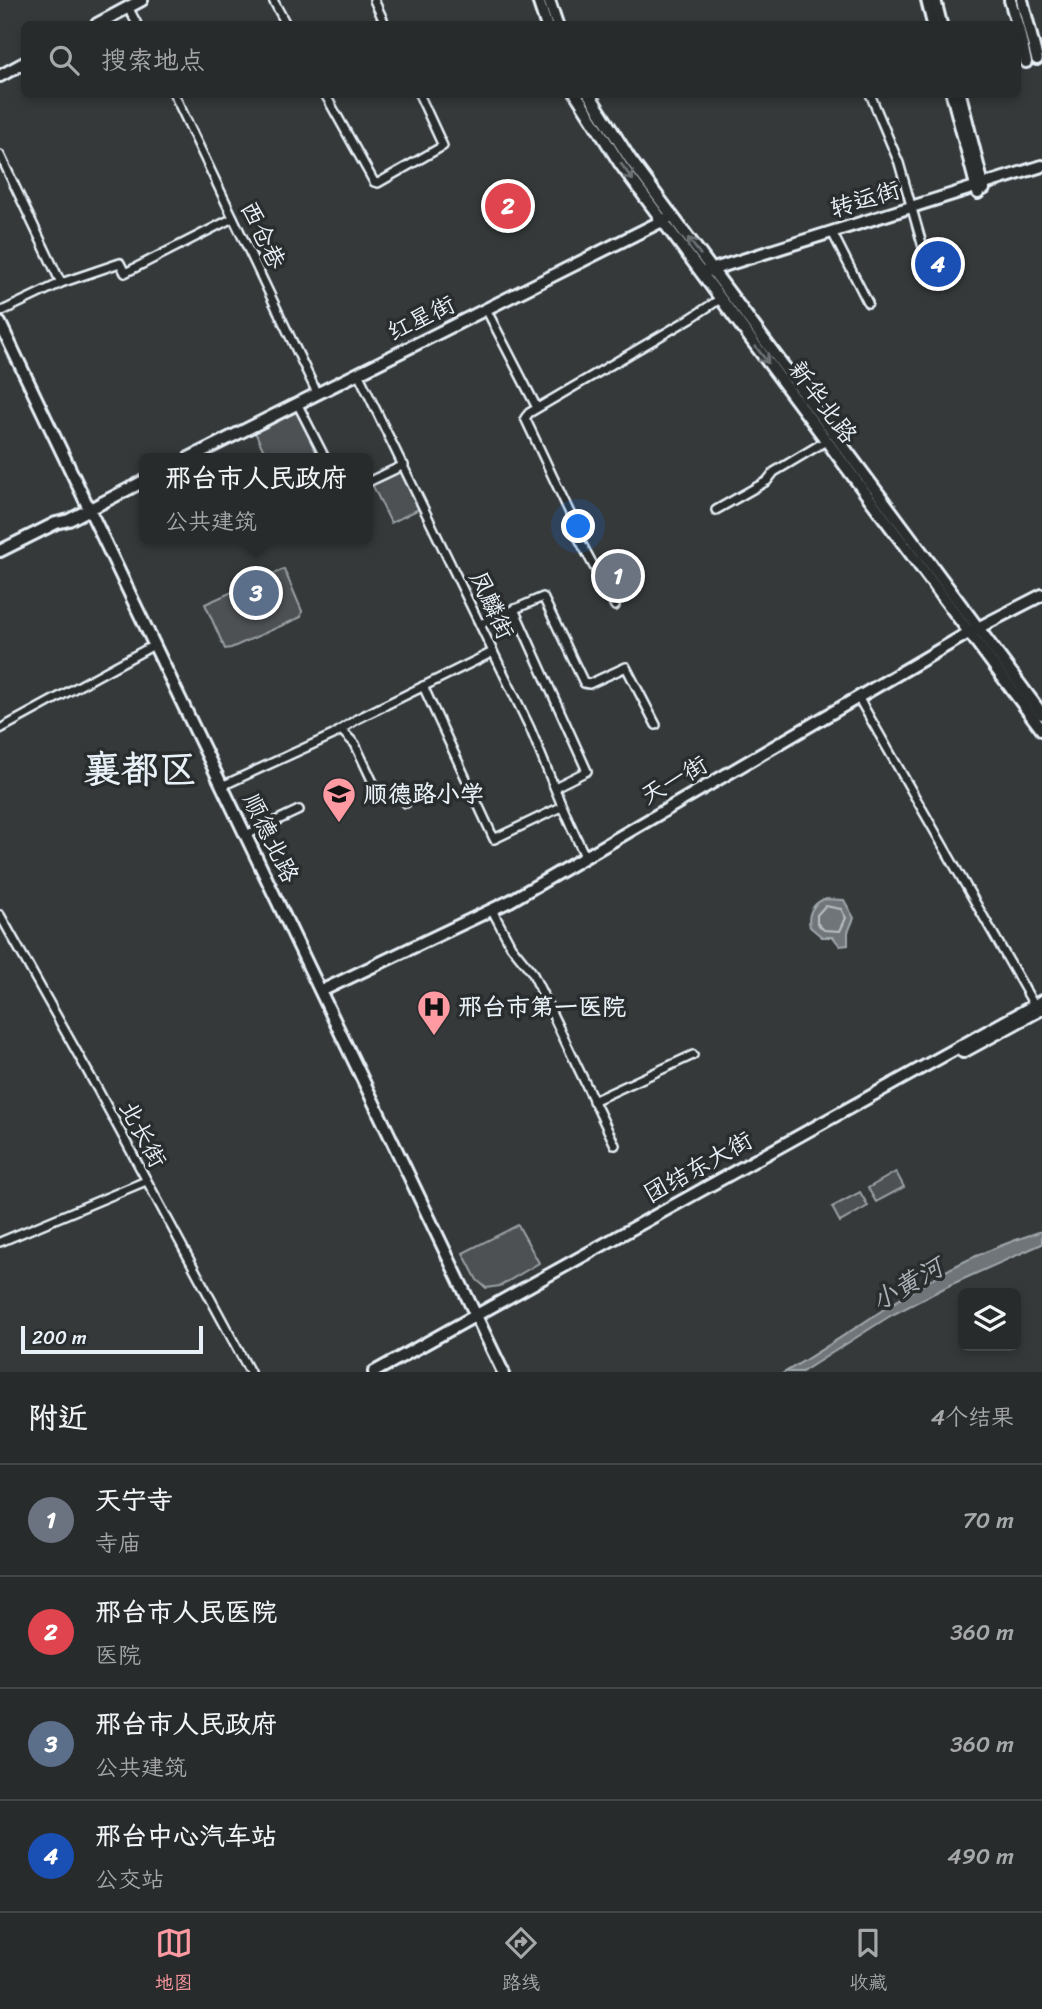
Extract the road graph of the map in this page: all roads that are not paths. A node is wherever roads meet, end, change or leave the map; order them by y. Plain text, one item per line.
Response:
1 (142, 0) edge
2 (273, 0) edge
3 (374, 0) edge
4 (538, 0) edge
5 (549, 0) edge
6 (927, 0) edge
7 (935, 0) edge
8 (1010, 0) edge
9 (1022, 0) edge
10 (128, 8) junction
11 (103, 21) edge
12 (135, 21) edge
13 (284, 21) edge
14 (384, 21) edge
15 (545, 21) edge
16 (556, 21) edge
17 (932, 21) edge
18 (940, 21) edge
19 (1016, 21) edge
20 (1021, 36) edge
21 (1031, 60) edge
22 (21, 65) edge
23 (0, 76) edge
24 (176, 98) edge
25 (327, 98) edge
26 (421, 98) edge
27 (578, 98) edge
28 (591, 98) edge
29 (872, 98) edge
30 (953, 98) edge
31 (961, 98) edge
32 (0, 155) edge
33 (1042, 166) edge
34 (1042, 173) edge
35 (980, 189) junction
36 (913, 210) junction
37 (233, 218) junction
38 (667, 218) junction
39 (833, 235) junction
40 (949, 270) dead end
41 (709, 274) junction
42 (61, 283) junction
43 (720, 299) junction
44 (868, 303) dead end
45 (486, 309) junction
46 (0, 312) edge
47 (0, 323) edge
48 (358, 373) junction
49 (317, 393) junction
50 (297, 403) junction
51 (537, 408) junction
52 (826, 441) junction
53 (199, 453) edge
54 (322, 453) edge
55 (404, 465) junction
56 (373, 480) edge
57 (139, 484) edge
58 (89, 509) junction
59 (716, 510) dead end
60 (69, 520) junction
61 (0, 551) edge
62 (0, 558) edge
63 (1042, 594) edge
64 (615, 606) dead end
65 (514, 609) junction
66 (480, 624) junction
67 (974, 630) junction
68 (154, 645) junction
69 (493, 652) junction
70 (423, 686) junction
71 (858, 697) junction
72 (1042, 713) edge
73 (656, 725) dead end
74 (0, 729) edge
75 (341, 730) junction
76 (1042, 730) edge
77 (222, 786) junction
78 (555, 787) junction
79 (405, 803) dead end
80 (561, 807) junction
81 (299, 810) dead end
82 (246, 835) junction
83 (585, 856) junction
84 (492, 910) junction
85 (0, 915) edge
86 (321, 992) junction
87 (1039, 1005) edge
88 (693, 1055) dead end
89 (593, 1101) junction
90 (615, 1145) dead end
91 (146, 1181) junction
92 (0, 1242) edge
93 (477, 1318) junction
94 (250, 1372) edge
95 (374, 1372) edge
96 (388, 1372) edge
97 (503, 1372) edge

1 - 10 street
2 - 13 street
3 - 14 street
4 - 15 street
5 - 16 street
6 - 17 street
7 - 18 street
8 - 19 street
9 - 21 street
10 - 11 street
10 - 12 street
20 - 21 street
22 - 23 street
24 - 37 street, 西仓巷
25 - 26 street
27 -> 38 street, 新华北路
28 - 38 street, 新华北路
29 - 36 street
30 - 35 street
31 - 35 street
32 - 42 street
33 - 35 street, 转运街
34 - 35 street, 转运街
35 - 36 street, 转运街
36 - 39 street, 转运街
36 - 40 street
37 - 42 street
37 - 49 street, 西仓巷
38 - 41 street, 新华北路
38 - 45 street, 红星街
39 - 41 street, 转运街
39 - 44 street
41 - 43 street, 新华北路
41 - 67 street, 新华北路
42 - 46 street
43 - 51 street
43 -> 52 street, 新华北路
45 - 48 street, 红星街
45 - 51 street
47 - 58 street, 顺德北路
48 - 49 street, 红星街
48 - 55 street, 凤麟街
49 - 50 street, 红星街
50 - 53 street, 红星街
50 - 54 street
51 - 64 street
52 - 59 street
52 - 67 street, 新华北路
55 - 56 street
55 - 66 street, 凤麟街
57 - 58 street
58 - 60 street
58 - 68 street, 顺德北路
60 - 61 street
60 - 62 street
63 - 67 street, 天一街
65 - 66 street
65 - 73 street
65 - 78 street
66 - 69 street, 凤麟街
67 - 71 street, 天一街
67 - 72 street, 新华北路
67 - 76 street, 新华北路
68 - 74 street
68 - 77 street, 顺德北路
69 - 70 street
69 - 78 street, 凤麟街
70 - 75 street
70 - 80 street
71 - 83 street, 天一街
71 - 87 street
75 - 77 street
75 - 79 street
77 - 82 street, 顺德北路
78 - 80 street, 凤麟街
80 - 83 street, 凤麟街
81 - 82 street
82 - 86 street, 顺德北路
83 - 84 street, 天一街
84 - 86 street, 天一街
84 - 89 street
85 - 91 street, 北长街
86 - 93 street, 顺德北路
87 - 93 street, 团结东大街
88 - 89 street
89 - 90 street
91 - 92 street
91 - 94 street, 北长街
93 - 95 street, 团结东大街
93 - 96 street, 团结东大街
93 - 97 street, 顺德北路

